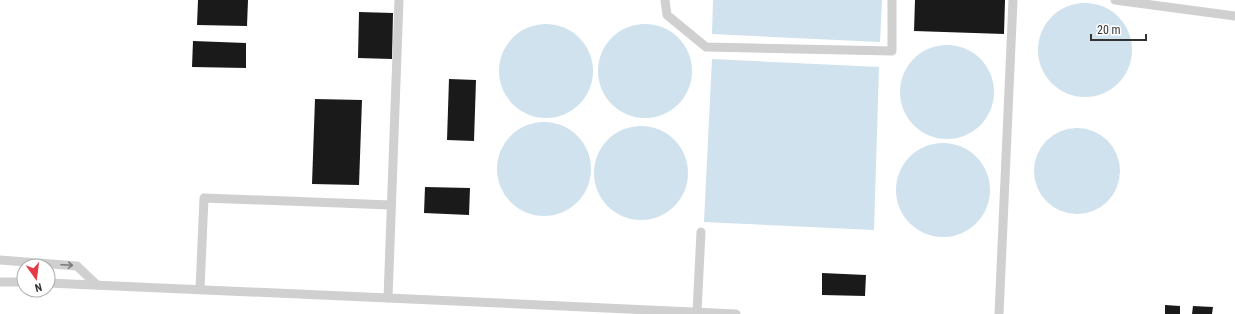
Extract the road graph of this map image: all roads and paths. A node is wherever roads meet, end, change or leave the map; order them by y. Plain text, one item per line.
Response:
1 (399, 0) edge
2 (665, 0) edge
3 (892, 0) edge
4 (1013, 0) edge
5 (1115, 0) edge
6 (1235, 16) edge
7 (391, 205) junction
8 (701, 232) dead end
9 (0, 260) edge
10 (0, 282) edge
11 (16, 282) edge
12 (56, 283) edge
13 (97, 285) junction
14 (200, 289) junction
15 (388, 298) junction
16 (697, 312) junction
17 (736, 314) edge
18 (999, 314) edge

1 - 7 lane
2 - 3 lane
4 - 18 lane
5 - 6 lane
7 - 14 lane
7 - 15 lane
8 - 16 lane
9 -> 13 lane
10 - 11 lane
12 - 13 lane
13 - 14 lane
14 - 15 lane
15 - 16 lane
16 - 17 lane

